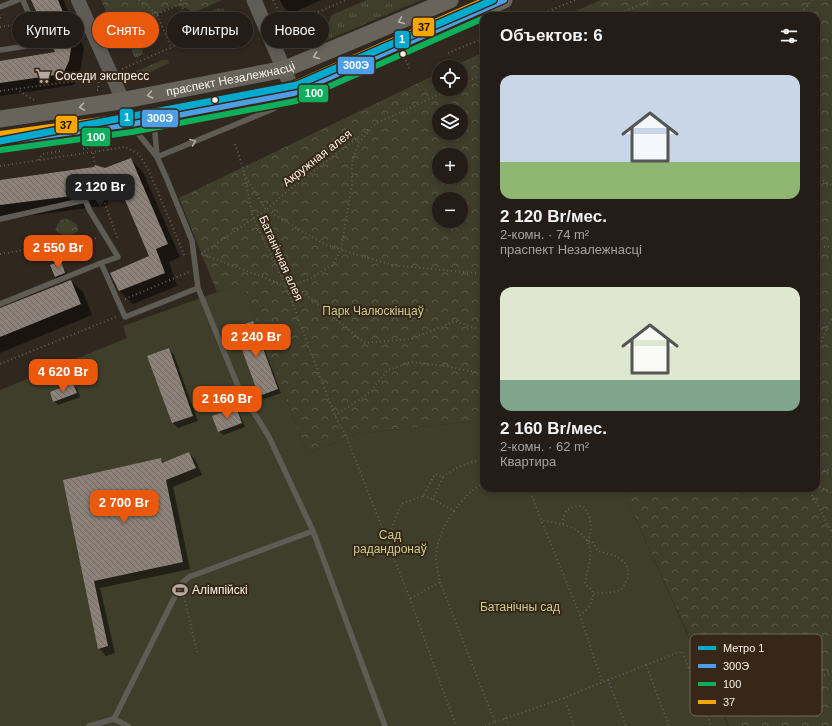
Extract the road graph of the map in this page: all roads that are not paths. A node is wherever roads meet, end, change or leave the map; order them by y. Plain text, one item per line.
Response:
1 (18, 0) edge
2 (23, 0) edge
3 (78, 0) edge
4 (254, 0) edge
5 (450, 0) edge
6 (504, 0) edge
7 (0, 7) edge
8 (0, 50) edge
9 (285, 69) junction
10 (294, 93) junction
11 (120, 101) junction
12 (0, 118) edge
13 (154, 120) junction
14 (131, 124) junction
15 (0, 142) edge
16 (157, 157) junction
17 (0, 218) edge
18 (101, 262) junction
19 (198, 288) junction
20 (0, 304) edge
21 (313, 531) junction
22 (114, 719) junction
23 (89, 726) edge
24 (128, 726) edge
25 (385, 726) edge

1 - 7 lane
2 - 8 lane
3 - 11 street
4 - 9 main road
5 -> 9 main road, праспект Незалежнасці
6 - 10 main road
9 - 10 main road
9 -> 11 main road, праспект Незалежнасці
10 - 13 main road
16 -> 10 lane
11 -> 12 main road, праспект Незалежнасці
13 - 14 main road
13 - 16 lane
14 - 15 main road
14 - 16 lane
16 - 19 lane
17 - 18 lane
18 - 19 lane
18 - 20 lane
19 - 21 lane
21 - 22 lane
21 - 25 lane
22 - 23 lane
22 - 24 lane

